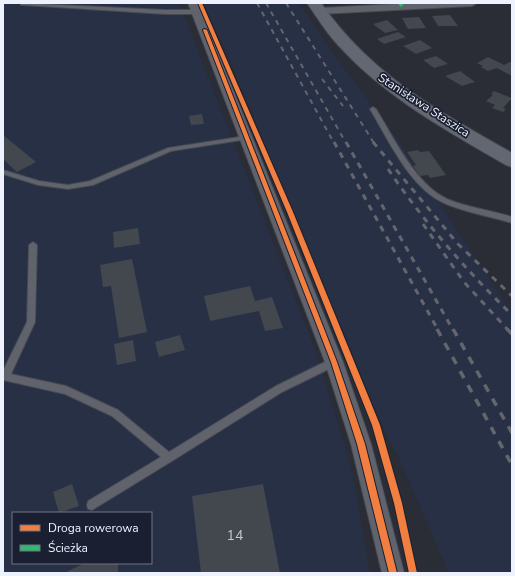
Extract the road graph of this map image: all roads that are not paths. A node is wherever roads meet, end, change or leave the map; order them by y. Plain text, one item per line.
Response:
1 (466, 3) edge
2 (472, 3) edge
3 (23, 4) edge
4 (401, 5) edge
5 (195, 7) edge
6 (317, 7) edge
7 (373, 109) dead end
8 (246, 138) junction
9 (512, 161) edge
10 (3, 172) edge
11 (512, 220) edge
12 (33, 245) dead end
13 (334, 362) junction
14 (4, 376) edge
15 (169, 458) junction
16 (92, 505) dead end
17 (393, 573) edge

1 - 2 street
1 - 4 street
3 - 5 lane
4 - 6 street
5 - 8 street
6 - 9 street, Stanisława Staszica
7 - 11 lane
8 - 10 lane
8 - 13 street
12 - 14 lane
13 - 15 lane
13 - 17 street
14 - 15 lane
15 - 16 lane

